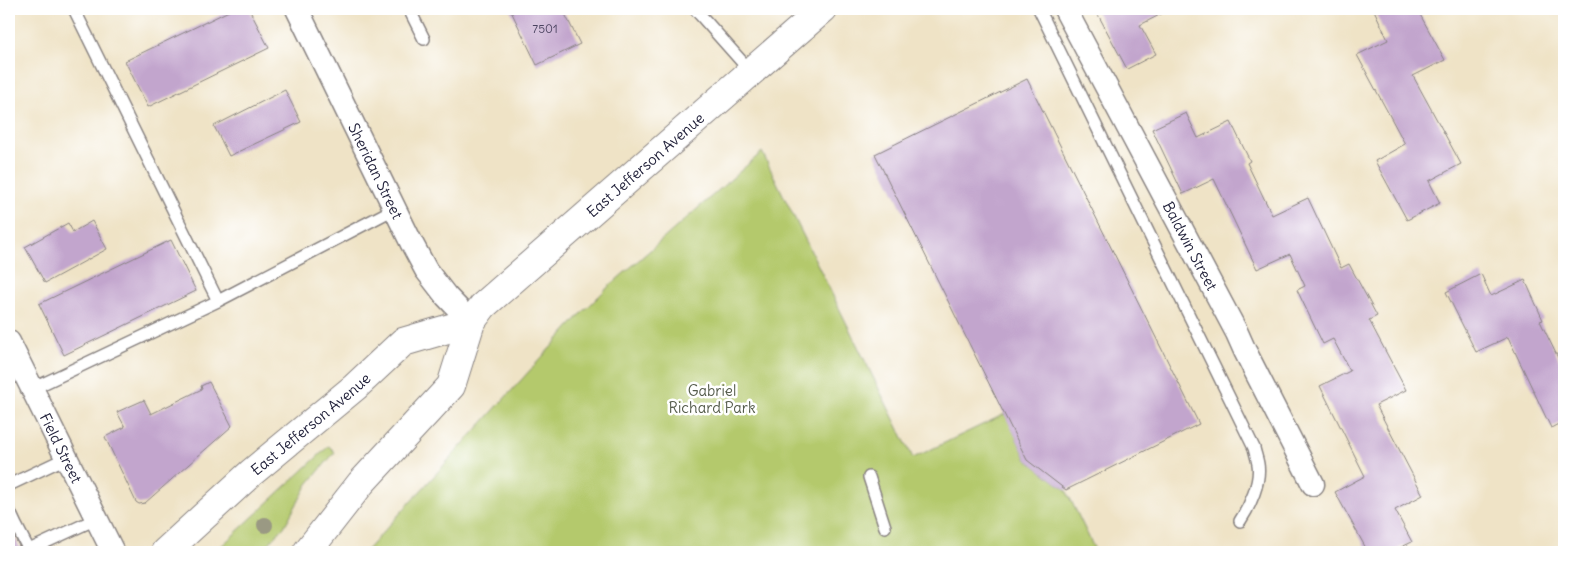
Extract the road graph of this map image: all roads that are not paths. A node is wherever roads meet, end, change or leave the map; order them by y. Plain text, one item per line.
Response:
1 (74, 9) edge
2 (297, 9) edge
3 (409, 9) edge
4 (695, 9) edge
5 (823, 9) edge
6 (1039, 9) edge
7 (1065, 9) edge
8 (424, 39) dead end
9 (751, 72) junction
10 (394, 209) junction
11 (218, 301) junction
12 (471, 322) junction
13 (9, 342) edge
14 (32, 389) junction
15 (66, 458) junction
16 (869, 477) dead end
17 (1313, 484) dead end
18 (9, 485) edge
19 (9, 510) edge
20 (96, 519) junction
21 (1240, 521) dead end
22 (12, 527) edge
23 (886, 527) dead end
24 (30, 551) edge
25 (113, 552) edge
26 (165, 552) edge
27 (307, 552) edge

1 - 11 lane
2 - 10 street, Sheridan Street
3 - 8 lane
4 - 9 lane
5 - 9 main road, East Jefferson Avenue
6 - 21 lane
7 - 17 street, Baldwin Street
9 - 12 main road, East Jefferson Avenue
10 - 11 lane
10 - 12 street, Sheridan Street
11 - 14 lane
12 - 26 main road, East Jefferson Avenue
12 - 27 main road, East Jefferson Avenue
13 - 14 street, Field Street
14 - 15 street, Field Street
15 - 18 lane
15 - 20 street, Field Street
16 - 23 lane
19 - 22 lane
20 - 24 lane
20 - 25 street, Field Street
22 - 24 lane

